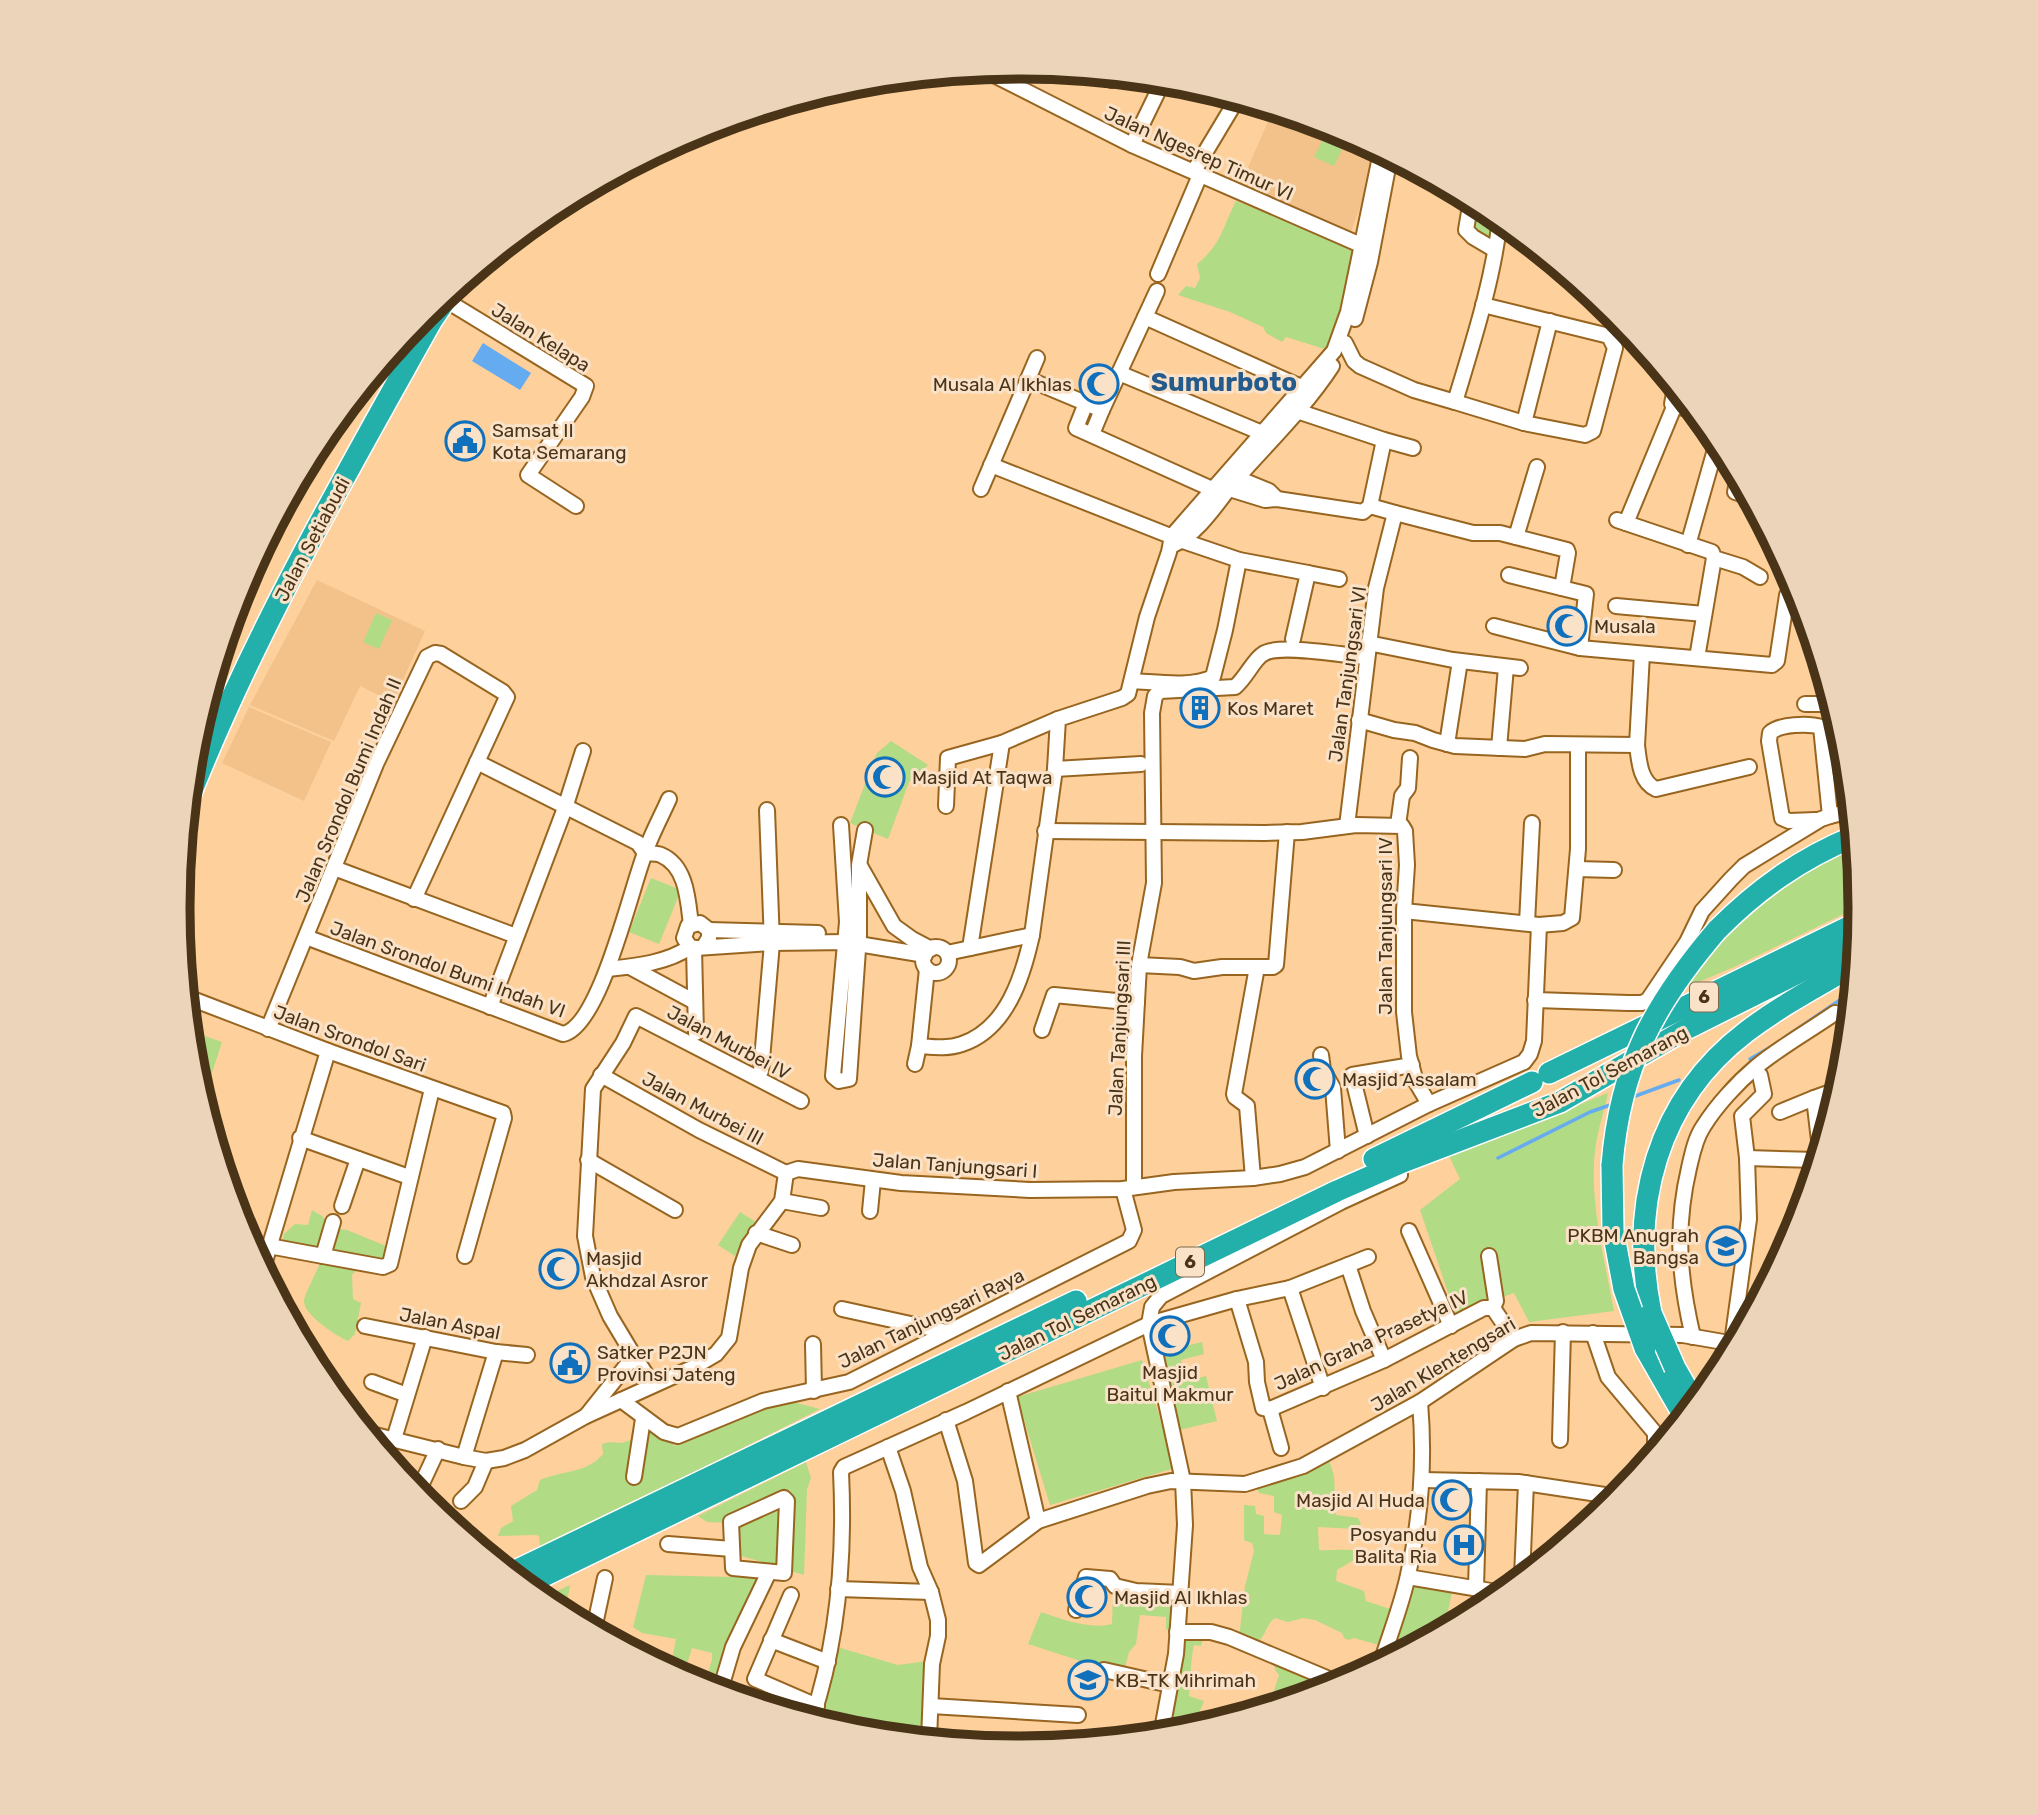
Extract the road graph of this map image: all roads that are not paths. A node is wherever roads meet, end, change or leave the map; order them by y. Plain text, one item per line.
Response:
1 (1006, 79) edge
2 (1158, 91) edge
3 (1233, 107) edge
4 (1132, 145) junction
5 (1381, 162) edge
6 (1387, 164) edge
7 (1197, 173) junction
8 (1381, 177) junction
9 (1469, 212) edge
10 (1498, 232) edge
11 (1367, 249) junction
12 (1496, 250) junction
13 (1158, 275) dead end
14 (1157, 291) dead end
15 (455, 301) edge
16 (1483, 305) junction
17 (1352, 313) junction
18 (1145, 317) junction
19 (1550, 321) junction
20 (429, 325) edge
21 (1345, 343) junction
22 (1037, 358) dead end
23 (1119, 373) junction
24 (1028, 379) junction
25 (1308, 390) junction
26 (1672, 398) edge
27 (1455, 402) junction
28 (1086, 403) junction
29 (1674, 407) junction
30 (1680, 408) edge
31 (1102, 410) junction
32 (1297, 411) junction
33 (1524, 422) junction
34 (1262, 433) junction
35 (1092, 434) junction
36 (1384, 440) junction
37 (1413, 448) dead end
38 (1713, 455) edge
39 (991, 465) junction
40 (1537, 467) dead end
41 (1225, 483) junction
42 (981, 489) dead end
43 (576, 506) dead end
44 (1370, 506) junction
45 (1395, 513) junction
46 (1516, 537) junction
47 (1175, 541) junction
48 (1688, 545) junction
49 (1714, 558) junction
50 (1239, 560) junction
51 (1308, 573) junction
52 (1509, 575) dead end
53 (1760, 577) dead end
54 (1339, 579) dead end
55 (1562, 588) junction
56 (1787, 595) edge
57 (1616, 606) dead end
58 (1704, 614) junction
59 (1494, 626) dead end
60 (1293, 639) dead end
61 (1580, 648) junction
62 (1367, 650) junction
63 (1642, 654) junction
64 (1697, 658) junction
65 (1460, 661) junction
66 (1132, 681) junction
67 (1805, 704) dead end
68 (1822, 704) edge
69 (1058, 719) junction
70 (1359, 720) junction
71 (1002, 743) junction
72 (1447, 744) junction
73 (1578, 745) junction
74 (1637, 745) junction
75 (1500, 748) junction
76 (583, 751) dead end
77 (1410, 758) dead end
78 (477, 762) junction
79 (1141, 764) dead end
80 (202, 767) edge
81 (1749, 767) dead end
82 (1055, 769) junction
83 (668, 799) dead end
84 (946, 806) dead end
85 (565, 808) junction
86 (767, 810) dead end
87 (1842, 813) edge
88 (1825, 818) junction
89 (1532, 823) dead end
90 (841, 825) dead end
91 (1398, 825) junction
92 (1348, 826) junction
93 (1045, 831) junction
94 (1153, 831) junction
95 (1287, 832) junction
96 (855, 840) junction
97 (1845, 841) edge
98 (644, 846) junction
99 (859, 865) junction
100 (334, 868) junction
101 (1577, 869) junction
102 (1614, 870) dead end
103 (414, 899) junction
104 (1404, 911) junction
105 (1533, 924) junction
106 (700, 926) junction
107 (1847, 928) edge
108 (1032, 935) junction
109 (516, 936) junction
110 (306, 937) junction
111 (772, 937) junction
112 (852, 938) junction
113 (696, 947) junction
114 (970, 948) junction
115 (1846, 949) edge
116 (947, 953) junction
117 (928, 956) junction
118 (1139, 965) junction
119 (630, 967) junction
120 (1257, 967) junction
121 (608, 969) junction
122 (1845, 970) edge
123 (196, 1000) edge
124 (1535, 1000) junction
125 (695, 1002) junction
126 (1137, 1003) junction
127 (490, 1007) junction
128 (1835, 1013) dead end
129 (268, 1029) junction
130 (1042, 1030) dead end
131 (696, 1033) dead end
132 (919, 1046) junction
133 (328, 1051) junction
134 (1321, 1055) dead end
135 (915, 1065) dead end
136 (1412, 1065) junction
137 (761, 1071) dead end
138 (601, 1075) junction
139 (1760, 1075) dead end
140 (432, 1089) junction
141 (1826, 1094) edge
142 (1814, 1098) junction
143 (801, 1101) dead end
144 (1429, 1104) junction
145 (1780, 1112) dead end
146 (1818, 1129) edge
147 (1367, 1136) junction
148 (300, 1138) junction
149 (1338, 1151) junction
150 (358, 1158) junction
151 (1747, 1158) junction
152 (588, 1160) junction
153 (1808, 1160) edge
154 (786, 1174) junction
155 (1400, 1175) dead end
156 (409, 1177) junction
157 (1253, 1178) junction
158 (873, 1180) junction
159 (1129, 1188) junction
160 (782, 1201) junction
161 (342, 1206) dead end
162 (821, 1208) dead end
163 (675, 1210) dead end
164 (870, 1211) dead end
165 (333, 1222) dead end
166 (1409, 1231) dead end
167 (755, 1233) junction
168 (792, 1245) dead end
169 (269, 1246) junction
170 (267, 1254) edge
171 (466, 1255) dead end
172 (323, 1256) junction
173 (1489, 1256) dead end
174 (1368, 1257) dead end
175 (1350, 1268) junction
176 (1290, 1288) junction
177 (1237, 1299) junction
178 (1493, 1308) junction
179 (842, 1309) dead end
180 (1149, 1324) junction
181 (1736, 1324) edge
182 (365, 1326) dead end
183 (1451, 1326) junction
184 (947, 1332) junction
185 (1563, 1332) junction
186 (1593, 1333) junction
187 (425, 1337) junction
188 (1693, 1337) junction
189 (1514, 1339) junction
190 (1724, 1342) edge
191 (813, 1344) dead end
192 (496, 1352) junction
193 (527, 1356) dead end
194 (634, 1356) junction
195 (1384, 1360) junction
196 (372, 1382) dead end
197 (653, 1385) junction
198 (1323, 1388) junction
199 (814, 1391) junction
200 (1008, 1391) junction
201 (1690, 1393) edge
202 (407, 1395) junction
203 (621, 1399) junction
204 (1420, 1402) junction
205 (1679, 1408) edge
206 (1270, 1409) junction
207 (586, 1416) junction
208 (643, 1419) junction
209 (946, 1420) junction
210 (381, 1436) edge
211 (394, 1438) junction
212 (1655, 1438) edge
213 (1560, 1440) dead end
214 (888, 1447) junction
215 (1281, 1448) dead end
216 (438, 1449) junction
217 (464, 1457) junction
218 (486, 1461) junction
219 (634, 1477) dead end
220 (1422, 1480) junction
221 (1183, 1481) junction
222 (1479, 1481) junction
223 (422, 1482) edge
224 (1526, 1483) junction
225 (1604, 1495) edge
226 (461, 1501) dead end
227 (1038, 1521) junction
228 (668, 1544) dead end
229 (732, 1549) junction
230 (512, 1563) edge
231 (1522, 1566) edge
232 (769, 1572) junction
233 (1408, 1577) junction
234 (605, 1578) dead end
235 (535, 1580) edge
236 (1476, 1588) junction
237 (838, 1589) junction
238 (1488, 1590) edge
239 (931, 1592) junction
240 (1181, 1593) junction
241 (791, 1595) dead end
242 (1076, 1610) dead end
243 (596, 1620) edge
244 (1177, 1632) junction
245 (771, 1640) junction
246 (1385, 1652) edge
247 (828, 1662) junction
248 (1104, 1670) dead end
249 (1325, 1677) edge
250 (723, 1681) edge
251 (1171, 1685) junction
252 (931, 1706) junction
253 (806, 1708) edge
254 (816, 1710) edge
255 (1078, 1715) dead end
256 (1163, 1723) edge
257 (930, 1731) edge

1 - 4 street, Jalan Ngesrep Timur VI
2 - 4 street
3 - 7 street
4 - 7 street, Jalan Ngesrep Timur VI
5 - 8 street
6 - 8 street
7 - 11 street, Jalan Ngesrep Timur VI
7 - 13 street
8 - 11 street
9 - 12 street
10 - 12 street
11 - 17 street
12 - 16 street
14 - 18 street
15 - 43 street, Jalan Kelapa
16 - 19 street
16 - 27 street
17 - 21 street
17 - 25 street
18 - 23 street
18 - 25 street
19 - 33 street
19 - 33 street
20 - 80 highway, Jalan Setiabudi
21 - 25 street
21 - 27 street
22 - 24 street
23 - 31 street
23 - 34 street
24 - 28 street
24 - 39 street
25 - 32 street
25 - 34 street
26 - 29 street
27 - 33 street
28 - 31 street
28 - 35 street
29 - 30 street
29 - 48 street
31 - 35 street
32 - 36 street
32 - 41 street
34 - 41 street
35 - 41 street
36 - 37 street
36 - 44 street
38 - 48 street
39 - 42 street
39 - 47 street
40 - 46 street
41 - 44 street
41 - 47 street
44 - 45 street
45 - 46 street
45 - 62 street, Jalan Tanjungsari VI
46 - 55 street
47 - 50 street
47 - 66 street
48 - 49 street
49 - 53 street
49 - 58 street
50 - 51 street
50 - 66 street
51 - 54 street
51 - 60 street
52 - 55 street
55 - 61 street
56 - 64 street
57 - 58 street
58 - 64 street
59 - 61 street
61 - 63 street
62 - 65 street
62 - 70 street, Jalan Tanjungsari VI
62 - 94 street, Jalan Tanjungsari III
63 - 64 street
63 - 74 street
65 - 72 street
65 - 75 street
66 - 69 street
67 - 68 street
69 - 71 street
69 - 82 street
70 - 72 street
70 - 92 street, Jalan Tanjungsari VI
71 - 84 street
71 - 114 street
72 - 75 street
73 - 74 street
73 - 75 street
73 - 101 street
74 - 81 street
76 - 85 street
77 - 91 street
78 - 85 street
78 - 100 street, Jalan Srondol Bumi Indah II
78 - 103 street
79 - 82 street
82 - 93 street
83 - 98 street
85 - 98 street
85 - 109 street
86 - 111 street
87 - 88 street
88 - 88 street
88 - 124 street
89 - 105 street, Jalan Tanjungsari I
90 - 96 street
91 - 92 street, Jalan Tanjungsari IV
91 - 104 street, Jalan Tanjungsari IV
92 - 95 street, Jalan Tanjungsari IV
93 - 94 street, Jalan Tanjungsari IV
93 - 108 street
94 - 95 street, Jalan Tanjungsari IV
94 - 118 street, Jalan Tanjungsari III
95 - 120 street
96 - 99 street
96 - 112 street
97 - 205 highway, 6, bridge
98 - 106 street
98 - 121 street
99 - 112 street
99 - 117 street
100 - 103 street
100 - 110 street, Jalan Srondol Bumi Indah II
101 - 102 street
101 - 105 street
103 - 109 street
104 - 105 street
104 - 136 street, Jalan Tanjungsari IV
105 - 124 street, Jalan Tanjungsari I
106 - 111 street
106 - 113 street
106 - 113 street
107 - 230 highway, Jalan Tol Semarang / 6
108 - 114 street
108 - 132 street
109 - 127 street
110 - 127 street, Jalan Srondol Bumi Indah VI
110 - 129 street, Jalan Srondol Bumi Indah II
111 - 112 street
111 - 113 street
111 - 137 street
112 - 112 street
112 - 117 street
113 - 119 street
113 - 125 street
114 - 116 street
115 - 235 highway, Jalan Tol Semarang / 6
116 - 117 street
116 - 117 street
117 - 132 street
118 - 120 street
118 - 126 street, Jalan Tanjungsari III
119 - 121 street
119 - 125 street
120 - 157 street
121 - 127 street, Jalan Srondol Bumi Indah VI
122 - 201 highway, bridge
123 - 129 street, Jalan Srondol Sari
124 - 144 street, Jalan Tanjungsari I
125 - 131 street
126 - 130 street
126 - 159 street, Jalan Tanjungsari III
128 - 188 street
129 - 133 street, Jalan Srondol Sari
132 - 135 street
133 - 140 street, Jalan Srondol Sari
133 - 148 street
134 - 149 street
136 - 144 street, Jalan Tanjungsari IV
136 - 147 street
138 - 143 street, Jalan Murbei IV
138 - 152 street
138 - 154 street, Jalan Murbei III
139 - 151 street
140 - 156 street
140 - 171 street, Jalan Srondol Sari
141 - 142 street
142 - 145 street
142 - 146 street
144 - 147 street, Jalan Tanjungsari I
147 - 149 street, Jalan Tanjungsari I
148 - 150 street
148 - 169 street
149 - 157 street, Jalan Tanjungsari I
150 - 156 street
150 - 161 street
151 - 153 street
151 - 181 street
152 - 163 street
152 - 194 street
154 - 158 street, Jalan Tanjungsari I
154 - 160 street
155 - 180 street
156 - 172 street
157 - 159 street, Jalan Tanjungsari I
158 - 159 street, Jalan Tanjungsari I
158 - 164 street
159 - 184 street, Jalan Tanjungsari Raya
160 - 162 street
160 - 167 street
165 - 172 street
166 - 183 street
167 - 168 street
167 - 197 street
169 - 170 street
169 - 172 street
173 - 178 street
174 - 175 street
175 - 176 street
175 - 195 street
176 - 177 street
176 - 198 street
177 - 180 street
177 - 206 street
178 - 183 street, Jalan Graha Prasetya IV
178 - 189 street, Jalan Graha Prasetya IV
179 - 184 street
180 - 200 street
180 - 221 street
182 - 187 street, Jalan Aspal
183 - 195 street, Jalan Graha Prasetya IV
184 - 199 street, Jalan Tanjungsari Raya
185 - 186 street, Jalan Klentengsari
185 - 189 street, Jalan Klentengsari
185 - 213 street
186 - 188 street, Jalan Klentengsari
186 - 212 street
187 - 192 street, Jalan Aspal
187 - 202 street
188 - 190 street, Jalan Klentengsari
189 - 204 street, Jalan Klentengsari
191 - 199 street
192 - 193 street, Jalan Aspal
192 - 217 street
194 - 197 street
194 - 207 street
195 - 198 street, Jalan Graha Prasetya IV
196 - 202 street
197 - 203 street
198 - 206 street, Jalan Graha Prasetya IV
199 - 208 street, Jalan Tanjungsari Raya
200 - 209 street
200 - 227 street
202 - 211 street
203 - 207 street
203 - 208 street, Jalan Tanjungsari Raya
204 - 220 street
204 - 221 street, Jalan Klentengsari
206 - 215 street
207 - 218 street
208 - 219 street
209 - 214 street
209 - 227 street, Jalan Klentengsari
210 - 211 street
211 - 216 street
214 - 237 street
214 - 239 street
216 - 217 street
216 - 223 street
217 - 218 street
218 - 226 street
220 - 222 street
220 - 233 street
221 - 227 street, Jalan Klentengsari
221 - 240 street
222 - 224 street
222 - 236 street
224 - 225 street
224 - 231 street
228 - 229 street
229 - 232 street
229 - 232 street
232 - 250 street
233 - 236 street
233 - 246 street
234 - 243 street
236 - 238 street
237 - 239 street
237 - 247 street
239 - 252 street
240 - 242 street
240 - 244 street
241 - 245 street
244 - 249 street
244 - 251 street
245 - 247 street
245 - 253 street
247 - 254 street
248 - 251 street
251 - 256 street
252 - 255 street
252 - 257 street

